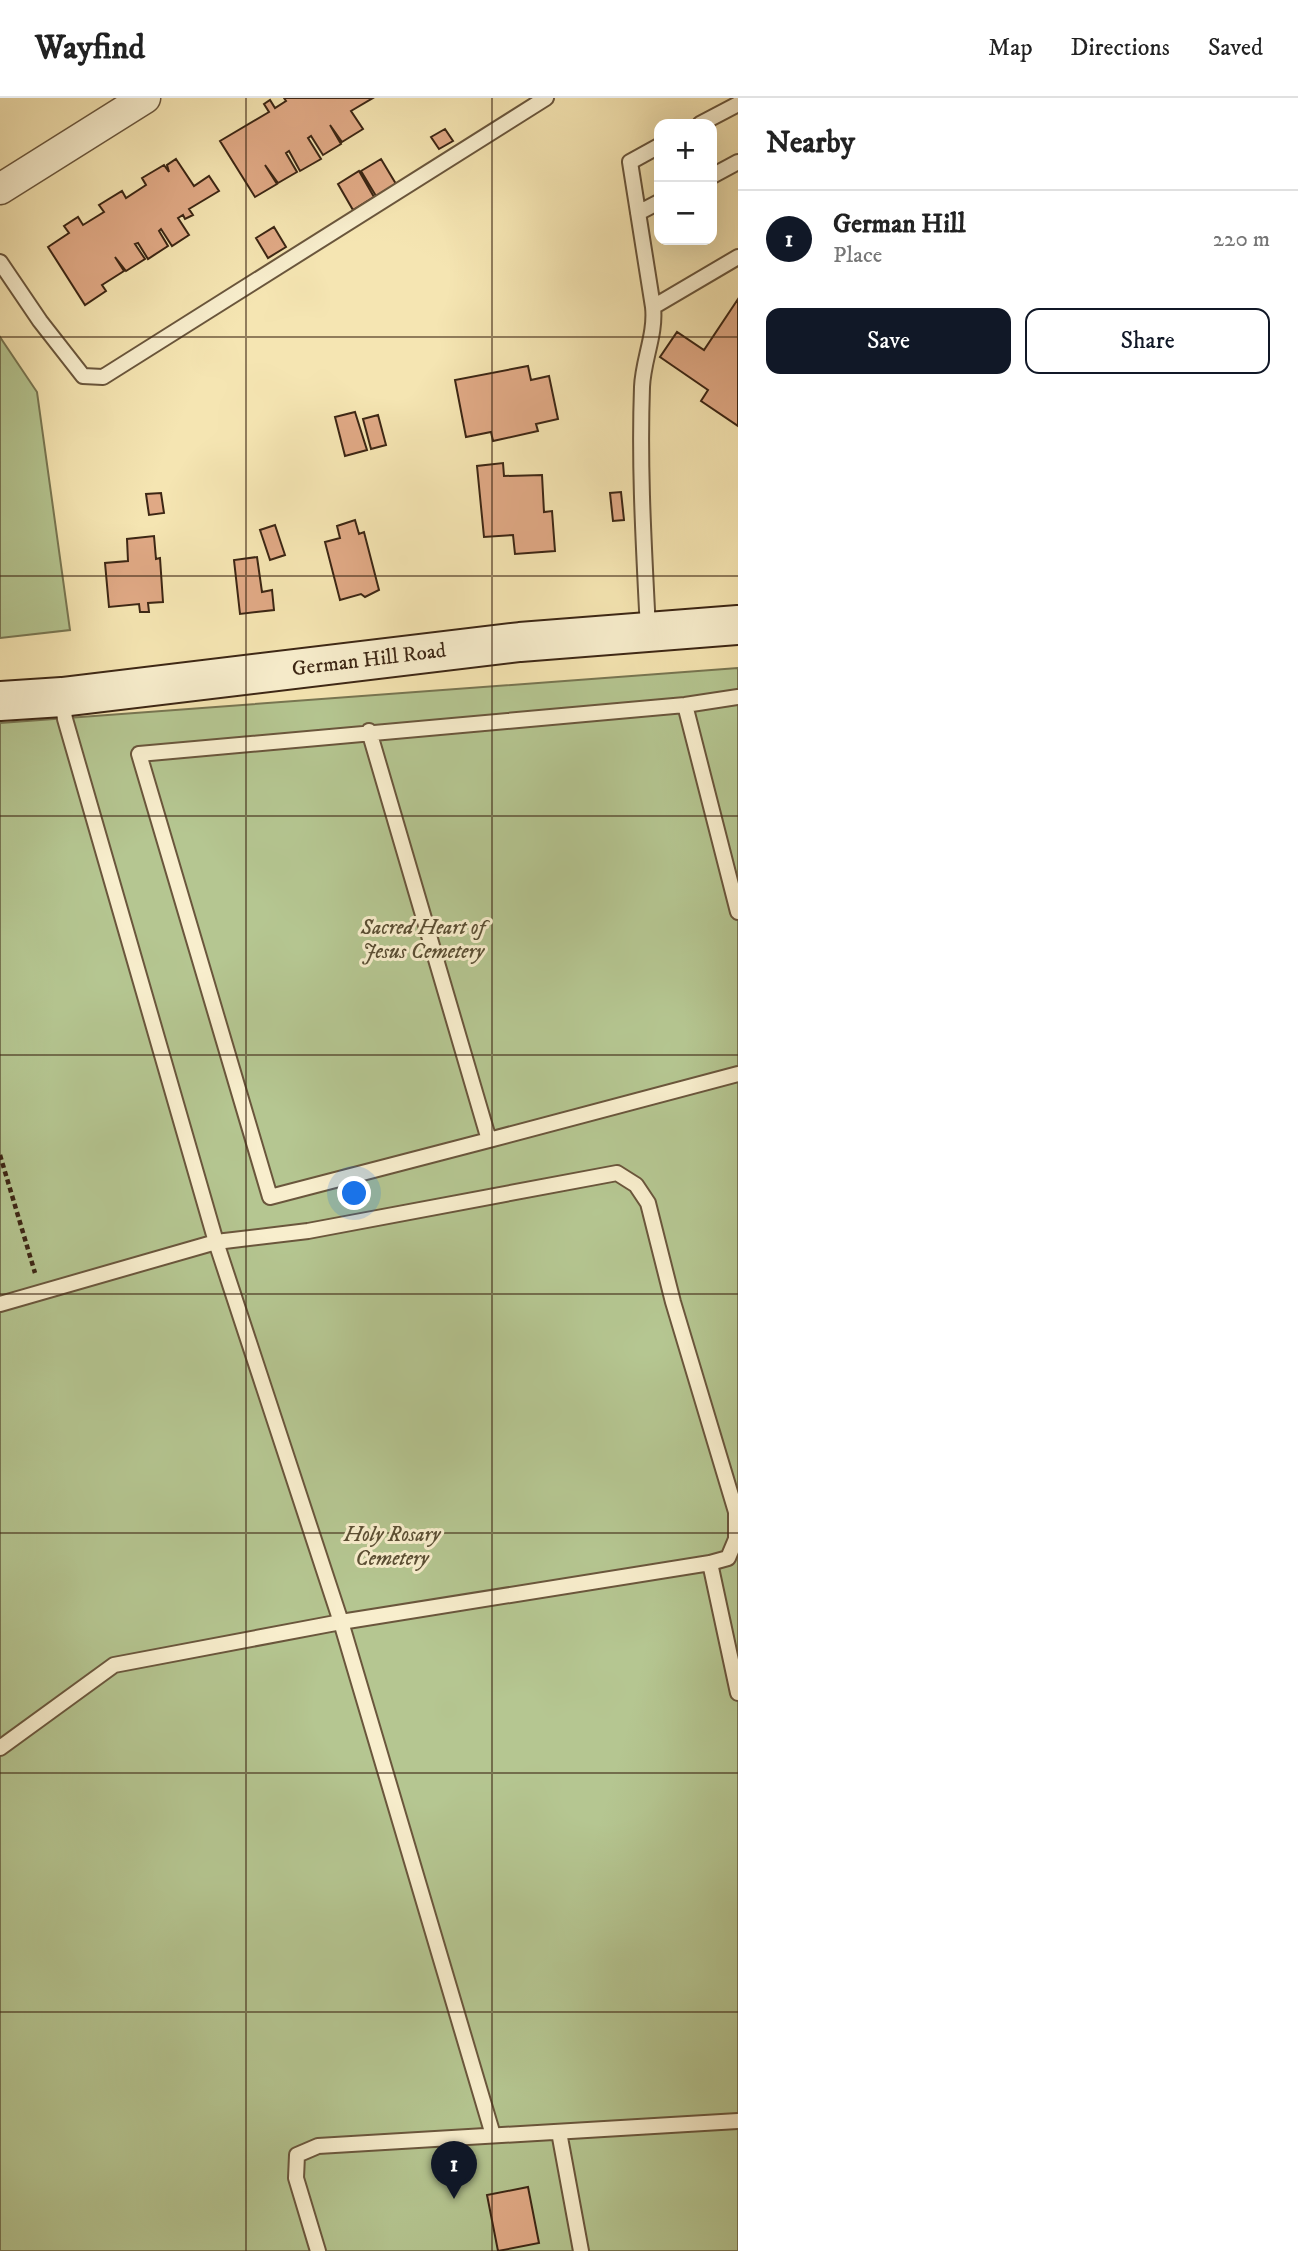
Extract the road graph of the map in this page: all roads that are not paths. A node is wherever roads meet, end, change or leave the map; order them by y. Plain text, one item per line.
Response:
1 (145, 98) edge
2 (546, 98) edge
3 (738, 104) edge
4 (710, 119) edge
5 (654, 149) edge
6 (738, 162) edge
7 (717, 173) edge
8 (0, 189) edge
9 (654, 205) edge
10 (638, 213) junction
11 (738, 257) edge
12 (0, 262) edge
13 (653, 307) junction
14 (738, 625) edge
15 (648, 632) junction
16 (62, 697) junction
17 (738, 697) edge
18 (0, 701) edge
19 (685, 705) junction
20 (369, 731) junction
21 (738, 912) edge
22 (738, 1074) edge
23 (489, 1140) junction
24 (216, 1242) junction
25 (0, 1304) edge
26 (710, 1563) junction
27 (341, 1622) junction
28 (738, 1693) edge
29 (0, 1748) edge
30 (738, 2121) edge
31 (559, 2132) junction
32 (493, 2135) junction
33 (318, 2251) edge
34 (581, 2251) edge

1 - 8 street
2 - 12 lane
3 - 4 lane
5 - 10 lane
6 - 7 lane
9 - 10 lane
10 - 13 lane
11 - 13 lane
13 - 15 lane
14 - 15 street, German Hill Road
15 - 16 street, German Hill Road
16 - 18 street, German Hill Road
16 - 24 lane
17 - 19 lane
19 - 20 lane
19 - 21 lane
20 - 23 lane
20 - 23 lane
22 - 23 lane
24 - 25 lane
24 - 26 lane
24 - 27 lane
26 - 27 lane
26 - 28 lane
27 - 29 lane
27 - 32 lane
30 - 31 lane
31 - 32 lane
31 - 34 lane
32 - 33 lane

